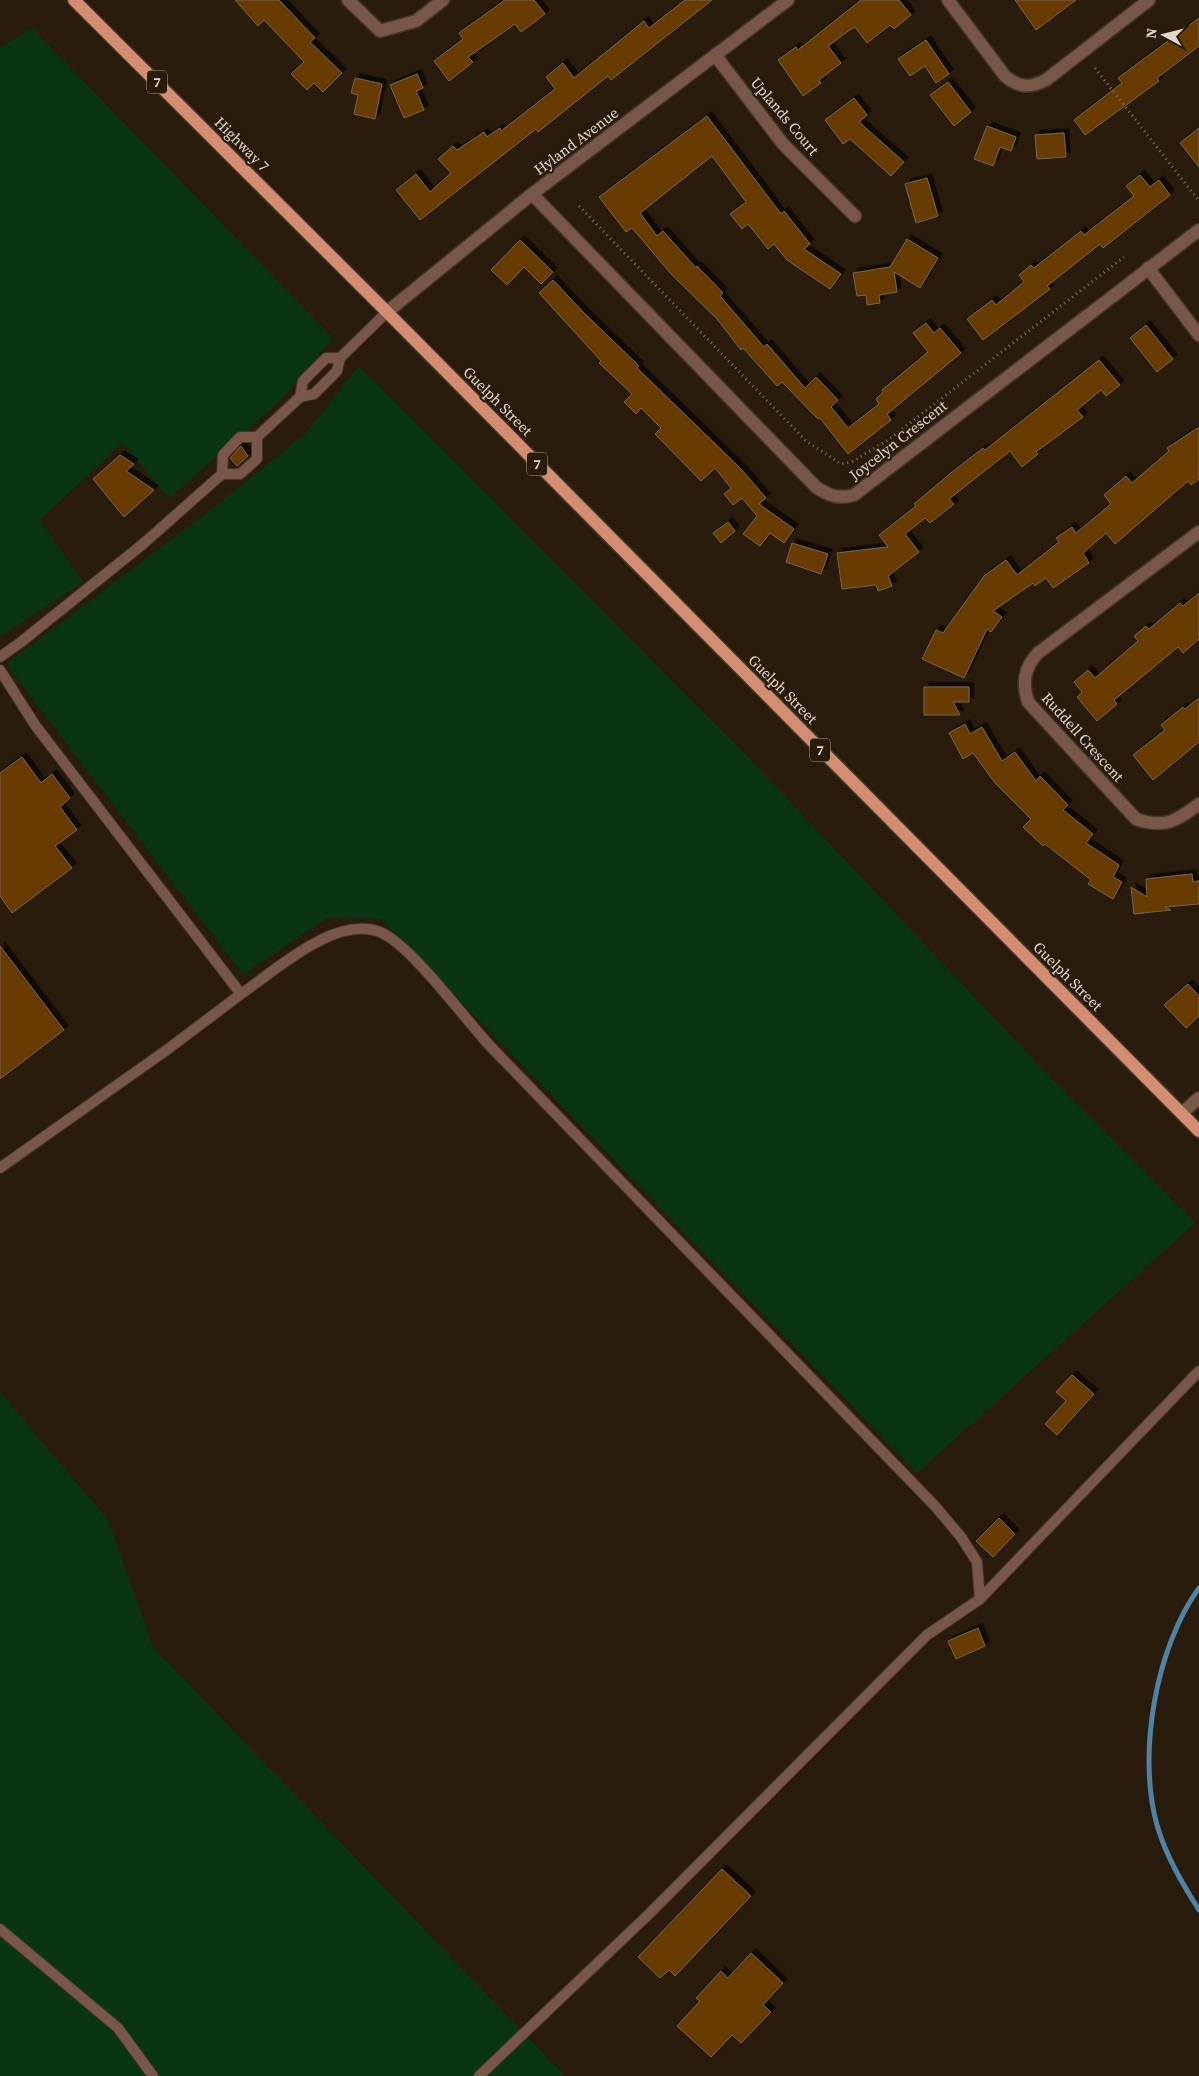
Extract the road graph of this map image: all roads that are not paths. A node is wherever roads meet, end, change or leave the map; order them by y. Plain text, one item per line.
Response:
1 (74, 0) edge
2 (348, 0) edge
3 (443, 0) edge
4 (788, 0) edge
5 (948, 0) edge
6 (1149, 0) edge
7 (715, 55) junction
8 (532, 194) junction
9 (855, 216) dead end
10 (1199, 230) edge
11 (1148, 268) junction
12 (387, 312) junction
13 (1199, 335) edge
14 (340, 358) junction
15 (300, 397) junction
16 (257, 437) junction
17 (222, 474) junction
18 (1199, 532) edge
19 (0, 657) edge
20 (0, 670) edge
21 (1199, 804) edge
22 (241, 994) junction
23 (1199, 1098) edge
24 (1182, 1113) junction
25 (1199, 1131) edge
26 (0, 1168) edge
27 (1199, 1371) edge
28 (980, 1599) junction
29 (0, 1929) edge
30 (153, 2076) edge
31 (479, 2076) edge

1 - 12 main road, Highway 7 / 7
2 - 3 street
4 - 7 street, Hyland Avenue
5 - 6 street
7 - 8 street, Hyland Avenue
7 - 9 street, Uplands Court
8 - 11 street, Joycelyn Crescent
8 - 12 street, Hyland Avenue
10 - 11 street, Joycelyn Crescent
11 - 13 street
12 - 14 lane
12 - 24 main road, Guelph Street / 7
14 - 15 lane
14 - 15 lane
15 - 16 lane
16 - 17 lane
16 - 17 lane
17 - 19 lane
18 - 21 street, Ruddell Crescent
20 - 22 lane
22 - 26 lane
22 - 28 lane
23 - 24 street
24 - 25 main road, Guelph Street / 7
27 - 28 lane
28 - 31 lane
29 - 30 lane

